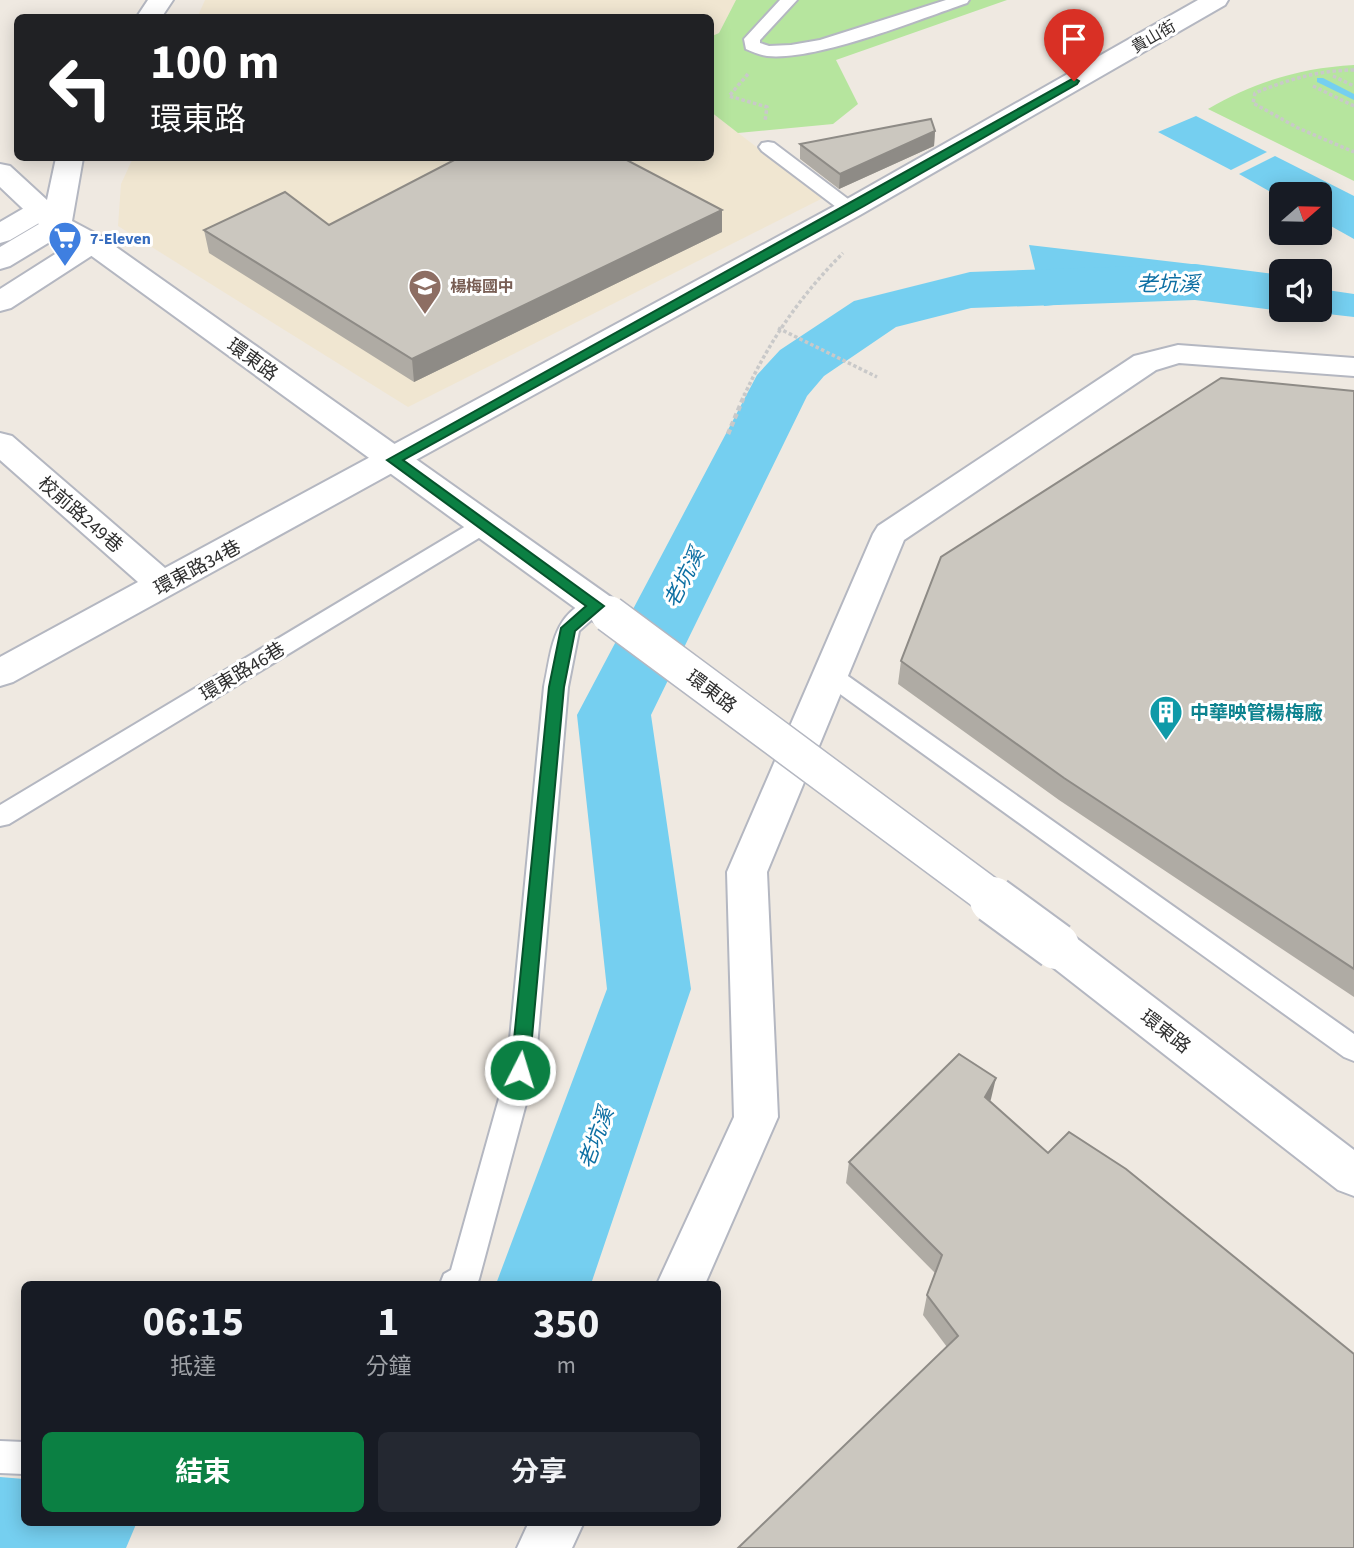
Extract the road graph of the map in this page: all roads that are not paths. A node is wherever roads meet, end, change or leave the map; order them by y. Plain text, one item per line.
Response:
1 (162, 0) edge
2 (789, 0) edge
3 (961, 0) edge
4 (1216, 0) edge
5 (151, 14) edge
6 (768, 147) road end
7 (68, 161) edge
8 (0, 172) edge
9 (855, 206) junction
10 (49, 217) junction
11 (0, 234) edge
12 (92, 243) junction
13 (0, 260) edge
14 (0, 302) edge
15 (1354, 367) edge
16 (0, 443) edge
17 (394, 460) junction
18 (484, 525) junction
19 (163, 585) junction
20 (603, 610) junction
21 (0, 673) edge
22 (830, 675) junction
23 (0, 817) edge
24 (1354, 1049) edge
25 (1354, 1176) edge
26 (460, 1281) edge
27 (682, 1281) edge
28 (0, 1457) edge
29 (21, 1458) edge
30 (556, 1526) edge
31 (543, 1548) edge

1 - 5 street
2 - 3 lane
4 - 9 street, 貴山街
6 - 9 lane
7 - 10 street
8 - 10 street, 環東路
9 - 17 street, 貴山街
10 - 11 street
10 - 12 street, 環東路
10 - 13 street
12 - 14 street
12 - 17 street, 環東路
15 - 22 street
16 - 19 street, 校前路249巷
17 - 18 street, 環東路
17 - 19 street, 環東路34巷
18 - 20 street, 環東路
18 - 23 lane, 環東路46巷
19 - 21 street, 環東路34巷
20 - 25 street, 環東路, bridge
20 - 26 lane
22 - 24 lane
22 - 27 street
28 - 29 lane
30 - 31 street

